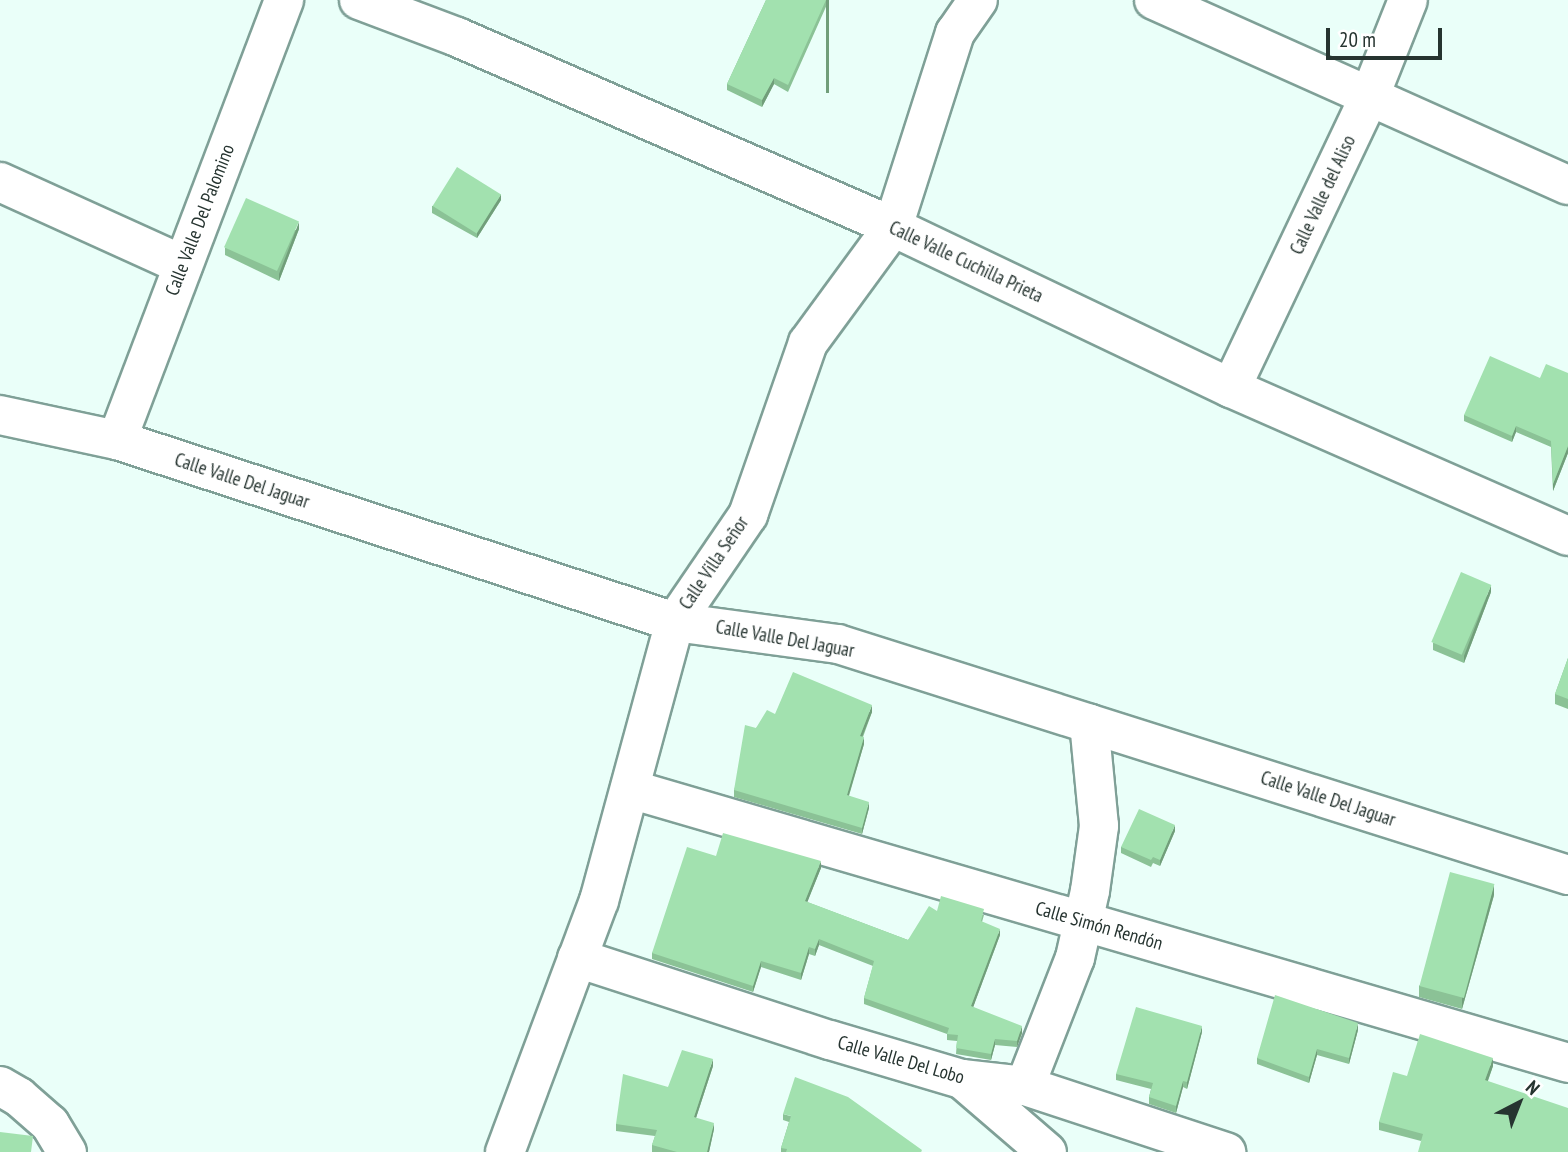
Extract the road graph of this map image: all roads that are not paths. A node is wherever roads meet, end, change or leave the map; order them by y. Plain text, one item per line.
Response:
1 (284, 0) edge
2 (359, 0) edge
3 (978, 0) edge
4 (1154, 0) edge
5 (1408, 0) edge
6 (1369, 98) junction
7 (0, 181) edge
8 (1568, 185) edge
9 (893, 227) junction
10 (183, 265) junction
11 (1231, 388) junction
12 (0, 415) edge
13 (117, 440) junction
14 (1568, 536) edge
15 (676, 622) junction
16 (1089, 723) junction
17 (630, 789) junction
18 (1568, 875) edge
19 (1083, 921) junction
20 (577, 958) junction
21 (1568, 1063) edge
22 (962, 1079) junction
23 (0, 1086) edge
24 (1025, 1086) junction
25 (66, 1152) edge
26 (505, 1152) edge
27 (1047, 1152) edge
28 (1226, 1152) edge

1 - 10 street, Calle Valle Del Palomino
2 - 9 street, Calle Valle Cuchilla Prieta
3 - 9 street, Calle Villa Señor
4 - 6 street
5 - 6 street, Calle Valle del Aliso
6 - 8 street
6 - 11 street, Calle Valle del Aliso
7 - 10 street
9 - 11 street, Calle Valle Cuchilla Prieta
9 - 15 street, Calle Villa Señor
10 - 13 street, Calle Valle Del Palomino
11 - 14 street, Calle Valle Cuchilla Prieta
12 - 13 street, Calle Valle Del Jaguar
13 - 15 street, Calle Valle Del Jaguar
15 - 16 street, Calle Valle Del Jaguar
15 - 17 street, Calle Villa Señor
16 - 18 street, Calle Valle Del Jaguar
16 - 19 street
17 - 19 street, Calle Simón Rendón
17 - 20 street, Calle Villa Señor
19 - 21 street, Calle Simón Rendón
19 - 24 street
20 - 22 street, Calle Valle Del Lobo
20 - 26 street, Calle Villa Señor
22 - 24 street, Calle Valle Del Lobo
22 - 27 street
23 - 25 street
24 - 28 street, Calle Valle Del Lobo

